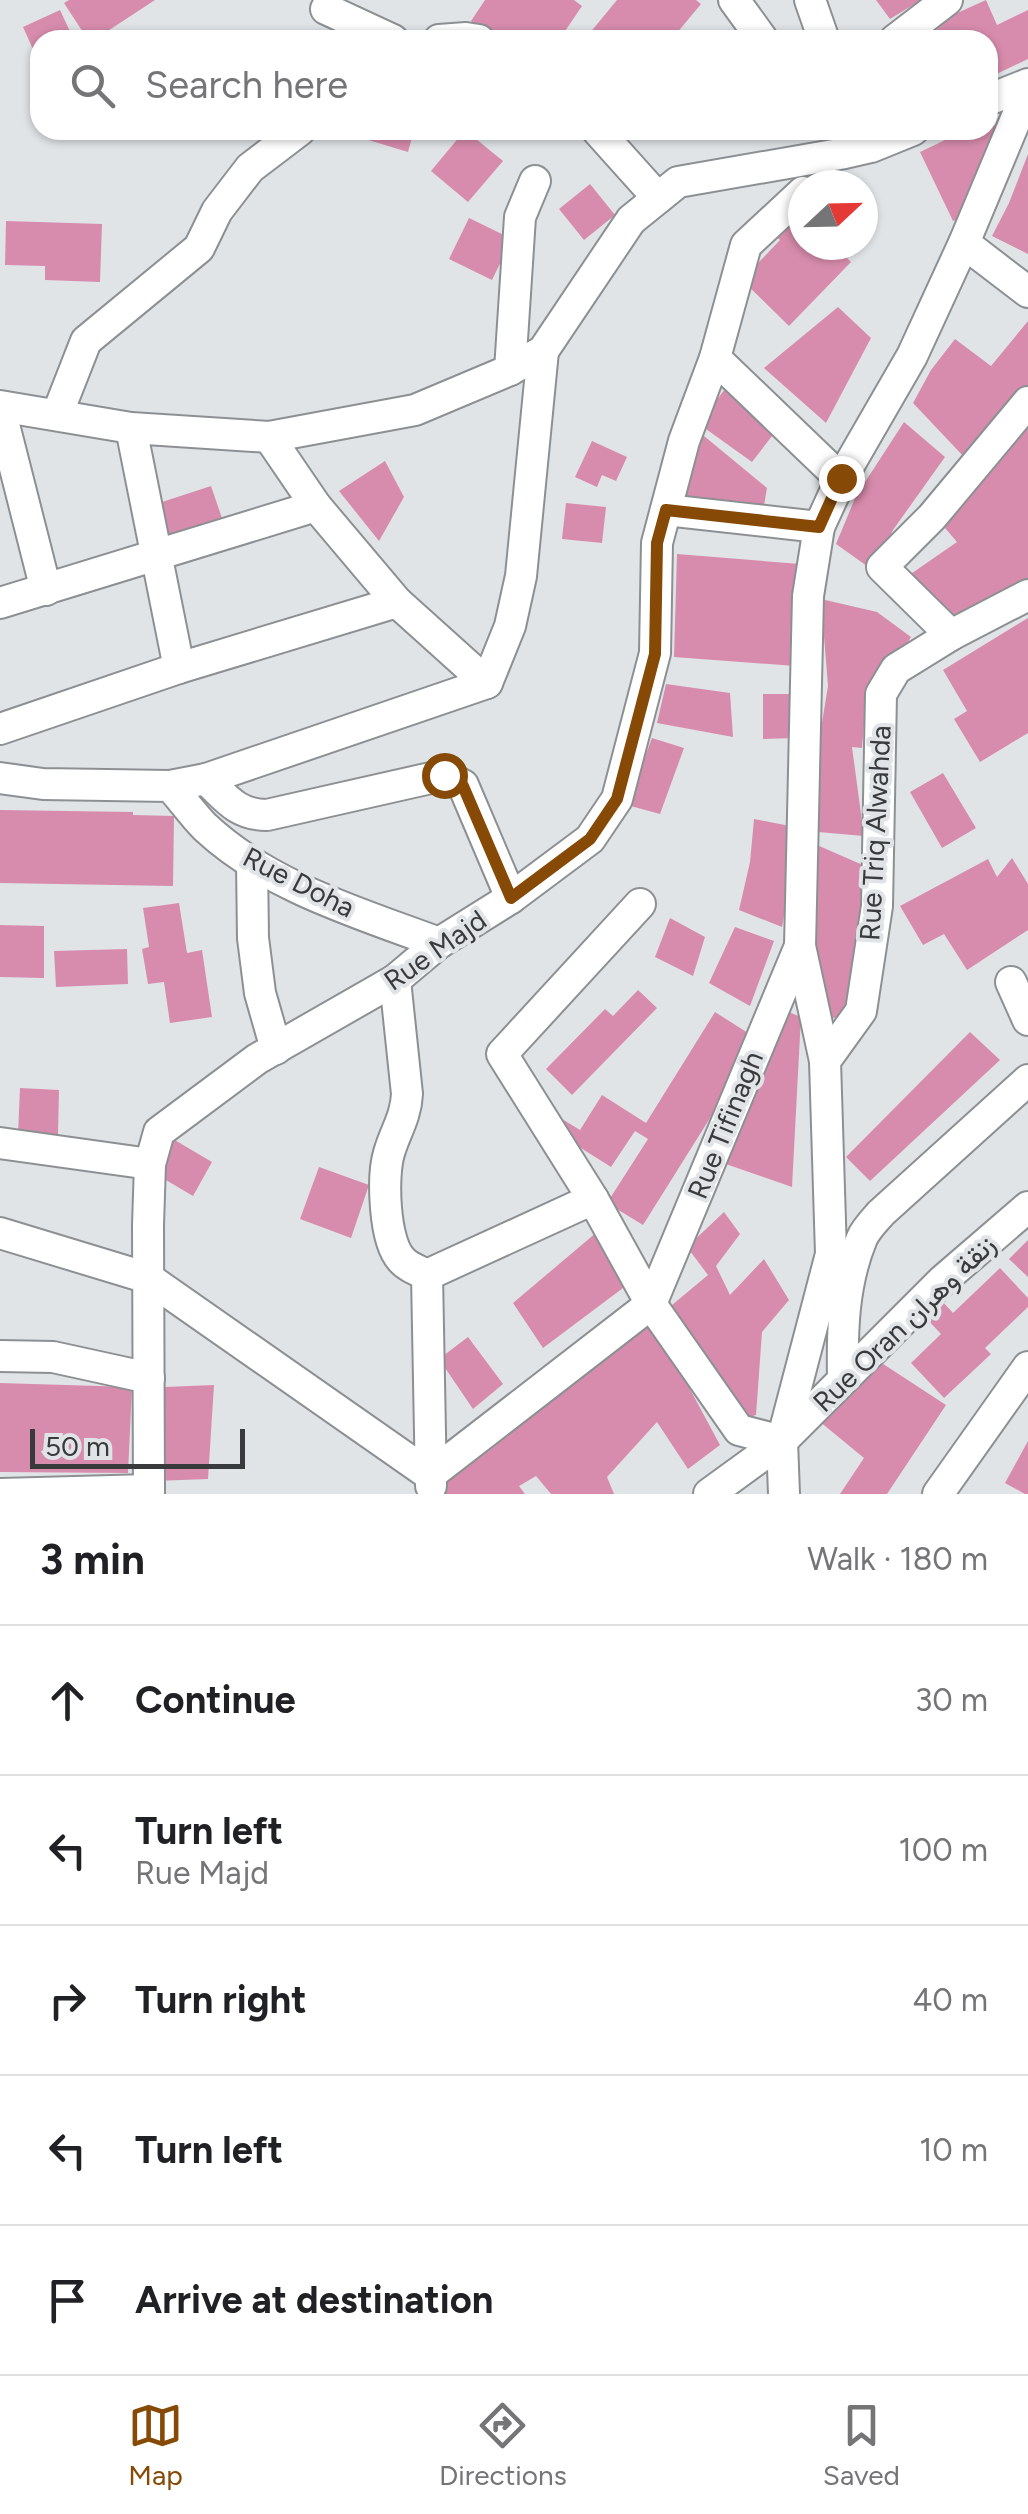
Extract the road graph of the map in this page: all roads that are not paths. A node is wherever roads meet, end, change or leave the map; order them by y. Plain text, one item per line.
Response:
1 (734, 0) edge
2 (810, 0) edge
3 (948, 0) edge
4 (326, 9) dead end
5 (371, 30) edge
6 (756, 30) edge
7 (820, 30) edge
8 (908, 30) edge
9 (1028, 87) edge
10 (998, 97) edge
11 (287, 140) edge
12 (606, 140) edge
13 (852, 140) edge
14 (824, 170) edge
15 (535, 180) dead end
16 (658, 198) junction
17 (788, 206) edge
18 (964, 242) junction
19 (1028, 292) edge
20 (543, 351) junction
21 (715, 358) junction
22 (510, 370) junction
23 (1028, 402) edge
24 (0, 407) edge
25 (57, 416) junction
26 (131, 428) junction
27 (270, 437) junction
28 (841, 478) junction
29 (316, 506) junction
30 (666, 510) junction
31 (819, 527) junction
32 (157, 556) junction
33 (46, 590) junction
34 (1028, 594) edge
35 (397, 602) junction
36 (0, 604) edge
37 (950, 635) junction
38 (179, 668) junction
39 (486, 682) junction
40 (0, 729) edge
41 (0, 778) edge
42 (206, 778) junction
43 (170, 786) junction
44 (252, 863) junction
45 (511, 898) junction
46 (640, 904) dead end
47 (439, 943) junction
48 (800, 946) junction
49 (395, 980) junction
50 (1011, 982) dead end
51 (1028, 1020) edge
52 (276, 1049) junction
53 (825, 1062) junction
54 (1028, 1080) edge
55 (0, 1143) edge
56 (150, 1164) junction
57 (593, 1199) junction
58 (1028, 1207) edge
59 (0, 1233) edge
60 (427, 1275) junction
61 (148, 1278) junction
62 (651, 1304) junction
63 (0, 1356) edge
64 (1028, 1368) edge
65 (149, 1378) junction
66 (844, 1379) junction
67 (782, 1441) junction
68 (431, 1484) edge
69 (149, 1492) edge
70 (0, 1494) edge
71 (709, 1494) edge
72 (784, 1494) edge
73 (938, 1494) edge

1 - 6 street
2 - 7 street
3 - 8 street
4 - 5 street
9 - 10 street
9 - 18 street
11 - 25 street
12 - 16 street
13 - 14 street
13 - 16 street
15 - 22 street
16 - 20 street
17 - 21 street, Rue Majd
18 - 19 street
18 - 28 street
20 - 22 street
20 - 39 street
21 - 28 street
21 - 30 street, Rue Majd
22 - 27 street
23 - 37 street
24 - 25 street
24 - 33 street
25 - 26 street
26 - 27 street
26 - 32 street
27 - 29 street
28 - 31 street
29 - 32 street
29 - 35 street
30 - 31 street
30 - 45 street, Rue Majd
31 - 48 street
32 - 33 street
32 - 38 street
33 - 36 street
34 - 37 street, Rue Triq Alwahda
35 - 38 street
35 - 39 street
37 - 53 street, Rue Triq Alwahda
38 - 40 street
39 - 42 street
41 - 43 street
42 - 43 street
42 - 45 street
43 - 44 street, Rue Doha
44 - 47 street, Rue Doha
44 - 52 street
45 - 47 street, Rue Majd
46 - 57 street
47 - 49 street, Rue Majd
48 - 53 street
48 - 62 street, Rue Tifinagh
49 - 52 street, Rue Majd
49 - 60 street
50 - 51 street
52 - 56 street, Rue Majd
53 - 67 street
54 - 66 street
55 - 56 street
56 - 61 street, Rue Majd
57 - 60 street
57 - 62 street
58 - 66 street, Rue Oran زنقة وهران
59 - 61 street
60 - 68 street
61 - 65 street, Rue Majd
61 - 68 street
62 - 67 street
62 - 68 street
63 - 65 street
64 - 73 street
65 - 69 street, Rue Majd
66 - 67 street, Rue Oran زنقة وهران
67 - 71 street, Rue Oran زنقة وهران
67 - 72 street
69 - 70 street

